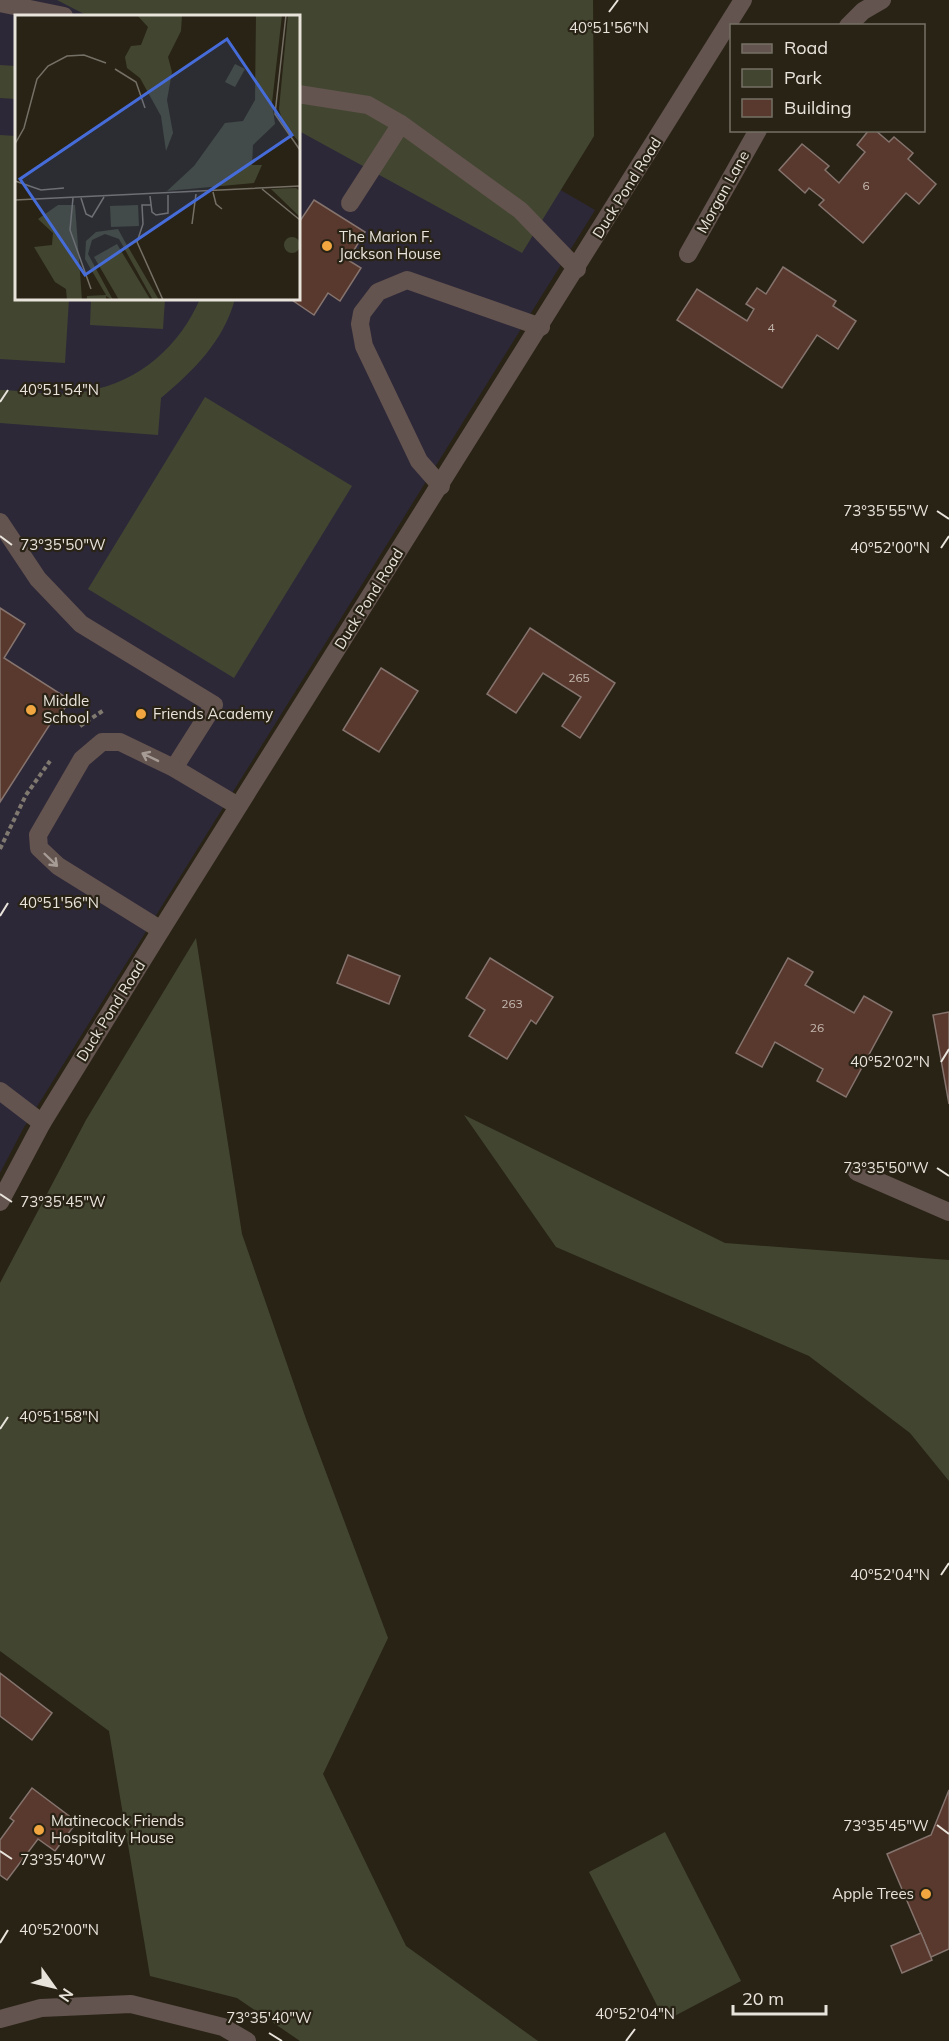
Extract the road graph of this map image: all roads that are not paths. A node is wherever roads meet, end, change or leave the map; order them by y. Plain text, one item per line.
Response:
1 (744, 0) edge
2 (882, 0) edge
3 (0, 3) edge
4 (59, 15) edge
5 (850, 24) edge
6 (300, 94) edge
7 (401, 124) junction
8 (757, 132) edge
9 (350, 203) dead end
10 (688, 254) dead end
11 (577, 269) junction
12 (541, 327) junction
13 (441, 486) junction
14 (0, 522) edge
15 (174, 768) junction
16 (238, 806) junction
17 (161, 930) junction
18 (0, 1091) edge
19 (42, 1123) junction
20 (856, 1172) dead end
21 (0, 1202) edge
22 (949, 1212) edge
23 (0, 2019) edge
24 (247, 2041) edge

1 - 11 street, Duck Pond Road
2 - 5 street
3 - 4 street
6 - 7 street
7 - 9 street
7 - 11 street
8 - 10 street, Morgan Lane
11 - 12 street, Duck Pond Road
12 - 13 street, Duck Pond Road
12 - 13 street
13 - 16 street, Duck Pond Road
14 - 15 street
15 - 16 street
15 -> 17 street
16 - 17 street, Duck Pond Road
17 - 19 street, Duck Pond Road
18 - 19 street
19 - 21 street, Duck Pond Road
20 - 22 street
23 - 24 street

